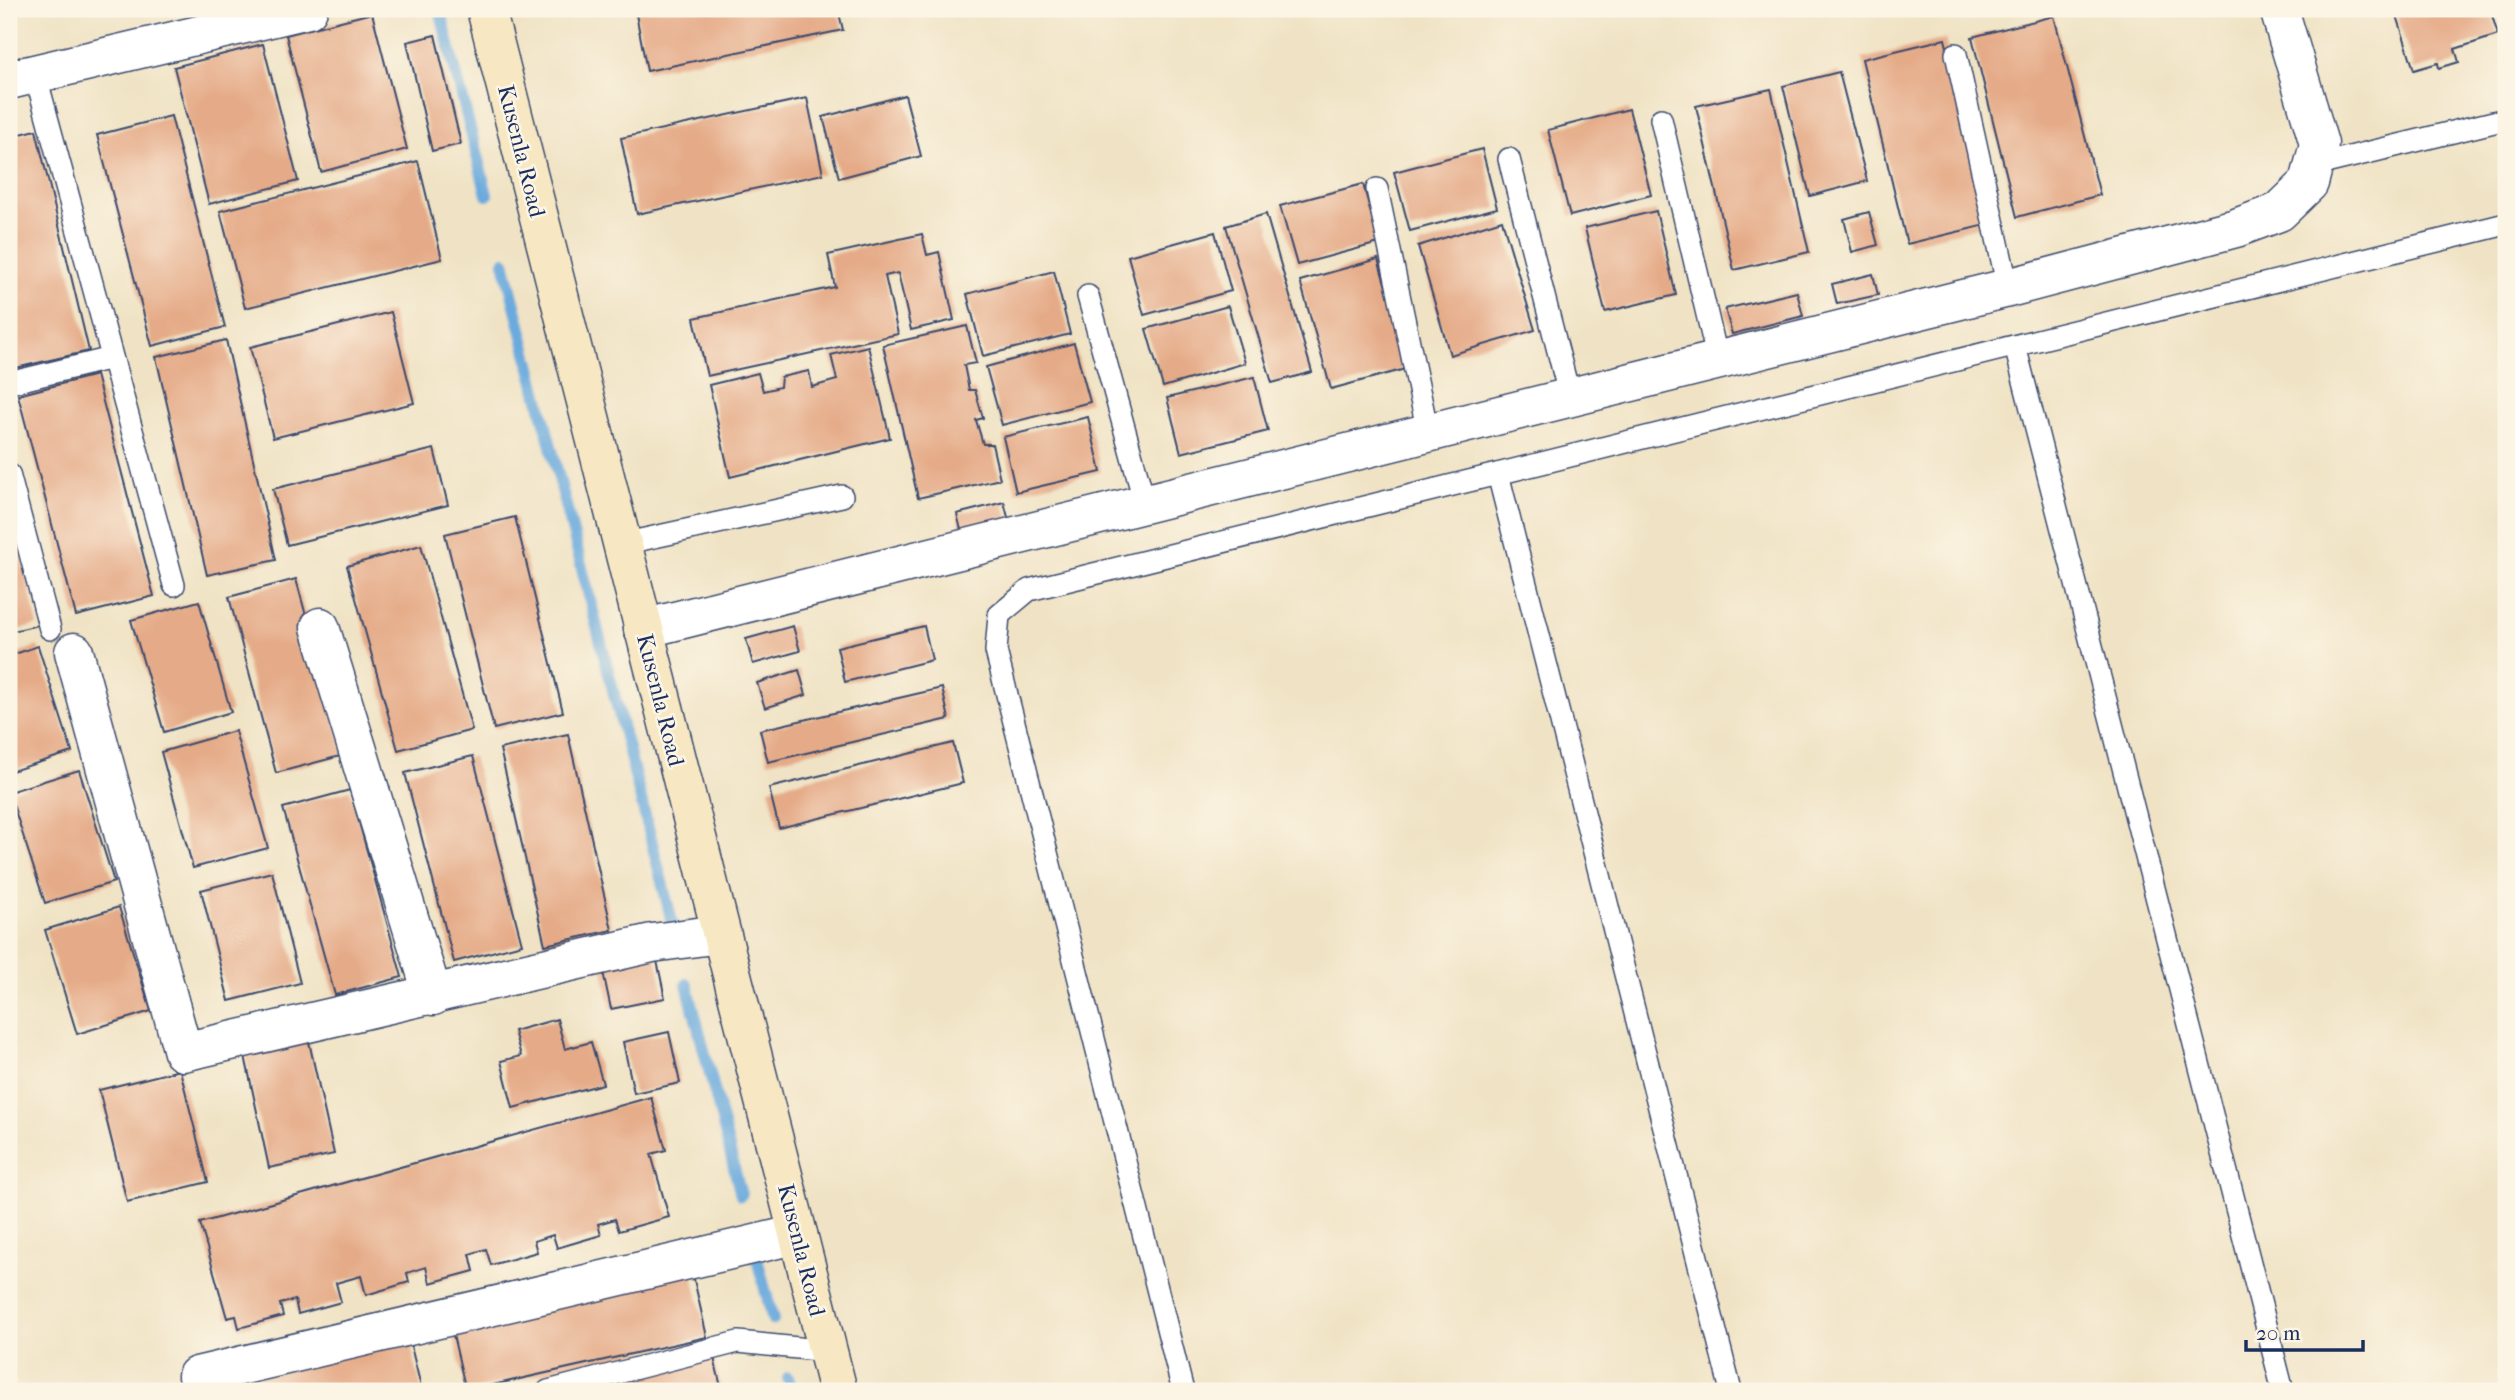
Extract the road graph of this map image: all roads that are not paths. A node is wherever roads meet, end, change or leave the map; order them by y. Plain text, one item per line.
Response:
1 (308, 9) edge
2 (486, 9) edge
3 (2279, 9) edge
4 (1956, 54) dead end
5 (22, 77) edge
6 (1661, 119) dead end
7 (2506, 119) edge
8 (1509, 159) dead end
9 (2313, 166) junction
10 (1377, 189) dead end
11 (2506, 225) edge
12 (2008, 288) junction
13 (1088, 296) dead end
14 (2015, 346) junction
15 (112, 358) junction
16 (1718, 361) junction
17 (9, 383) edge
18 (1570, 398) junction
19 (1427, 433) junction
20 (9, 474) edge
21 (1498, 474) junction
22 (842, 496) dead end
23 (1145, 504) junction
24 (622, 544) junction
25 (174, 585) dead end
26 (320, 627) dead end
27 (643, 629) junction
28 (62, 641) joint
29 (720, 934) junction
30 (433, 996) junction
31 (798, 1234) junction
32 (828, 1351) junction
33 (197, 1376) dead end
34 (548, 1391) edge
35 (838, 1391) edge
36 (1183, 1391) edge
37 (1731, 1391) edge
38 (2283, 1391) edge

1 - 5 street
2 - 24 main road, Kusenla Road
3 - 9 street
4 - 12 lane
5 - 15 lane
6 - 16 lane
7 - 9 lane
8 - 18 lane
9 - 12 street
10 - 19 lane
11 - 14 lane
12 - 16 street
13 - 23 lane
14 - 21 lane
14 - 38 lane
15 - 17 lane
15 - 25 lane
16 - 18 street
18 - 19 street
19 - 23 street
20 - 28 lane
21 - 36 lane
21 - 37 lane
22 - 24 lane
23 - 27 street
24 - 27 main road, Kusenla Road
26 - 30 street
27 - 29 main road, Kusenla Road
28 - 30 street
29 - 30 street
29 - 31 main road, Kusenla Road
31 - 32 main road, Kusenla Road
31 - 33 street
32 - 34 lane
32 - 35 main road, Kusenla Road

